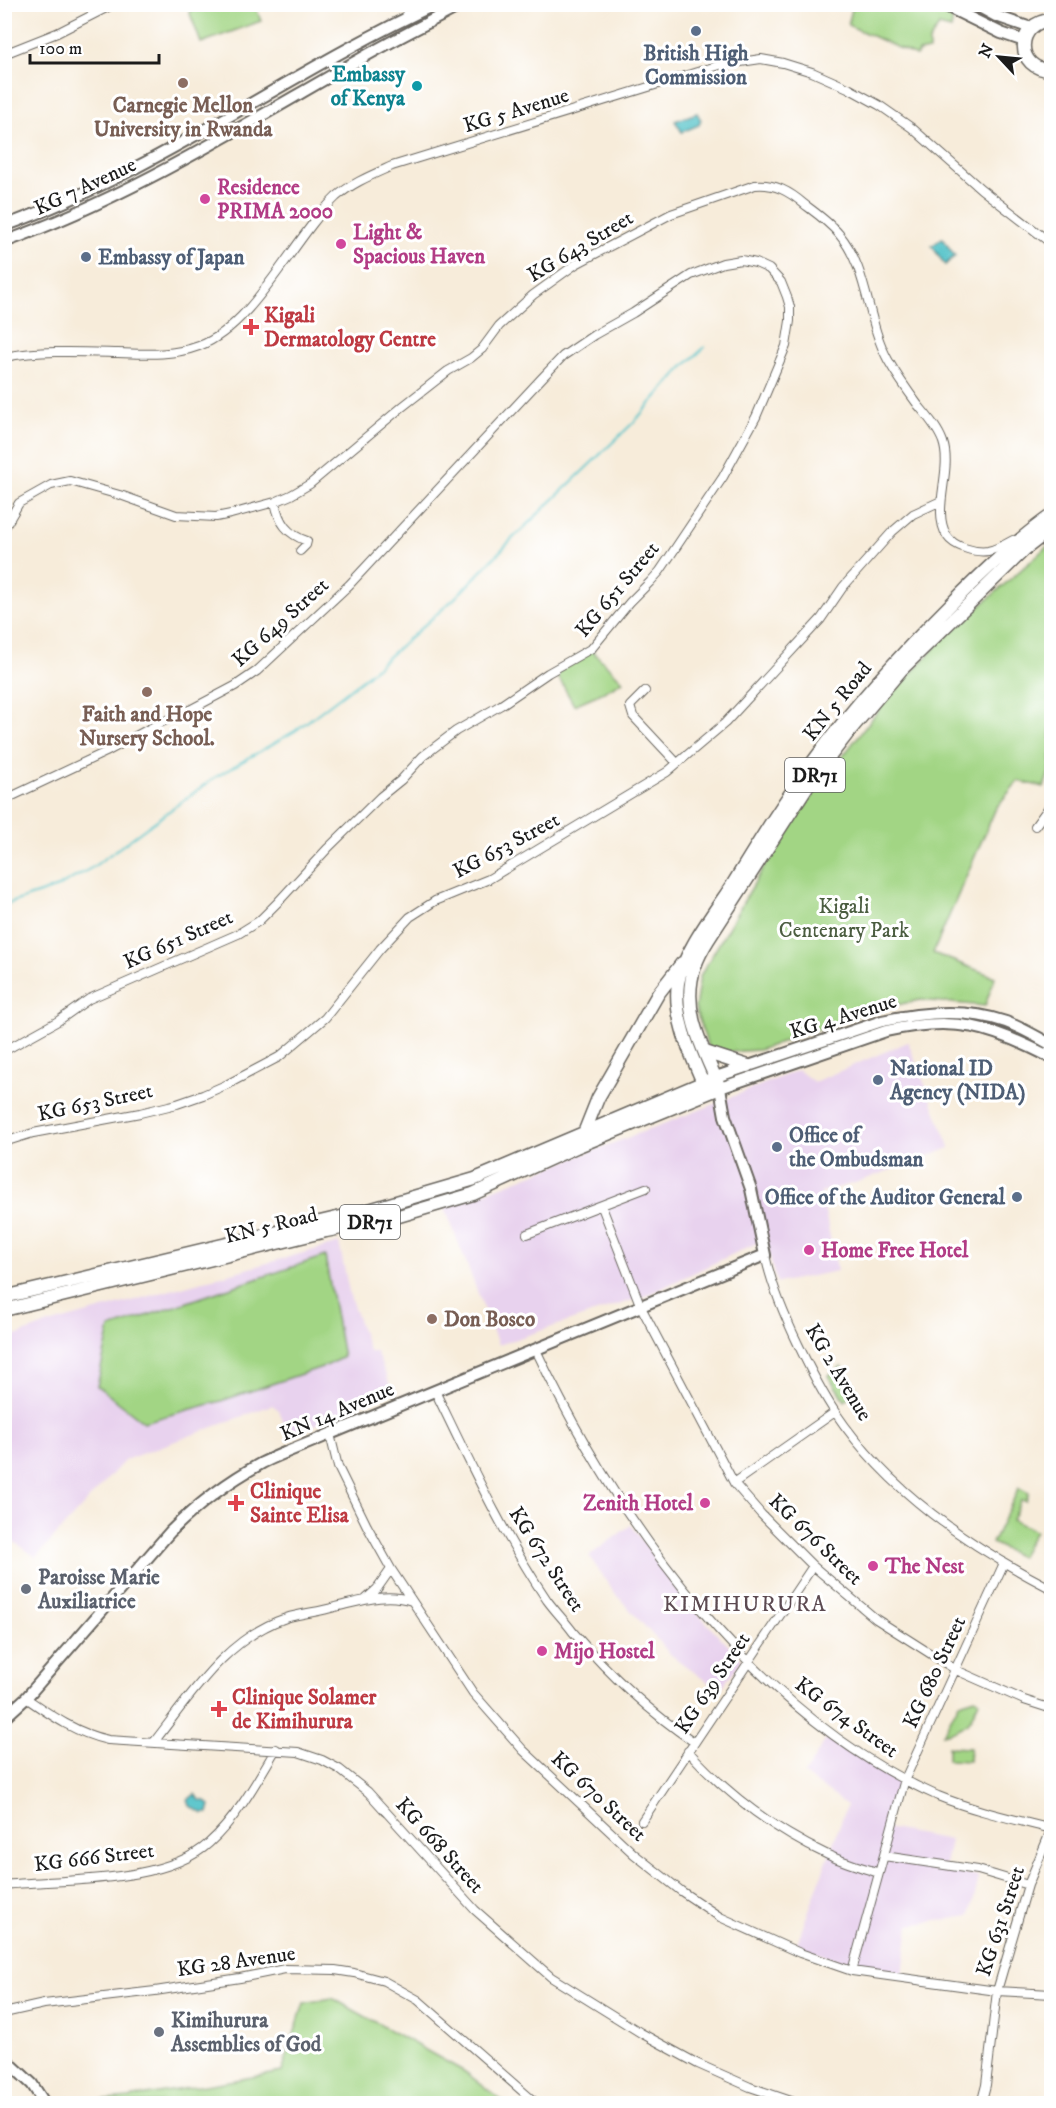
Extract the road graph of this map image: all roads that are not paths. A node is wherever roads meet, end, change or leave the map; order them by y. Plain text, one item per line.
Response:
1 (114, 4) edge
2 (406, 4) edge
3 (436, 4) edge
4 (463, 4) edge
5 (942, 4) edge
6 (974, 4) edge
7 (407, 18) junction
8 (1050, 19) edge
9 (1031, 28) junction
10 (1024, 41) junction
11 (4, 54) edge
12 (1052, 70) edge
13 (4, 226) edge
14 (4, 242) edge
15 (1052, 244) edge
16 (4, 357) edge
17 (524, 397) joint
18 (941, 501) junction
19 (275, 502) junction
20 (1052, 515) edge
21 (1052, 528) edge
22 (4, 529) edge
23 (1021, 537) junction
24 (300, 551) dead end
25 (645, 691) dead end
26 (677, 763) junction
27 (4, 800) edge
28 (1052, 800) edge
29 (1035, 826) dead end
30 (688, 956) junction
31 (1052, 1045) edge
32 (821, 1048) junction
33 (4, 1051) edge
34 (705, 1052) junction
35 (1052, 1058) edge
36 (748, 1066) junction
37 (718, 1082) junction
38 (705, 1087) junction
39 (725, 1116) junction
40 (584, 1133) junction
41 (4, 1142) edge
42 (646, 1188) dead end
43 (602, 1207) junction
44 (527, 1234) dead end
45 (765, 1255) junction
46 (4, 1297) edge
47 (641, 1307) junction
48 (4, 1310) edge
49 (536, 1350) junction
50 (435, 1391) junction
51 (835, 1412) junction
52 (330, 1434) junction
53 (735, 1483) junction
54 (1004, 1563) junction
55 (813, 1566) junction
56 (391, 1569) junction
57 (1052, 1589) edge
58 (365, 1600) junction
59 (412, 1601) junction
60 (748, 1660) junction
61 (956, 1670) junction
62 (26, 1698) junction
63 (1052, 1709) edge
64 (4, 1718) edge
65 (154, 1742) junction
66 (694, 1742) junction
67 (276, 1749) junction
68 (688, 1751) junction
69 (905, 1779) junction
70 (642, 1821) dead end
71 (1051, 1829) edge
72 (885, 1856) junction
73 (879, 1873) junction
74 (4, 1885) edge
75 (1028, 1885) junction
76 (852, 1971) junction
77 (997, 1991) junction
78 (1052, 1994) edge
79 (4, 2013) edge
80 (4, 2058) edge
81 (45, 2103) edge
82 (537, 2103) edge
83 (800, 2103) edge
84 (981, 2103) edge

1 - 11 street
2 - 7 street
3 - 7 main road, KG 7 Avenue
4 - 14 main road, KG 7 Avenue
5 - 10 main road
6 - 9 main road
7 - 13 main road, KG 7 Avenue
8 - 9 main road
9 - 10 main road
10 - 12 main road
15 - 16 street, KG 5 Avenue
17 - 27 street, KG 649 Street
17 - 33 street, KG 651 Street
18 - 19 street, KG 643 Street
18 - 23 street, KG 643 Street
18 - 26 street, KG 653 Street
19 - 22 street, KG 643 Street
19 - 24 street
20 - 23 main road, KN 5 Road / DR71
21 - 34 main road, KN 5 Road / DR71
23 - 30 main road, KN 5 Road / DR71
25 - 26 street
26 - 41 street, KG 653 Street
28 - 29 street
30 - 38 main road, KN 5 Road / DR71
30 - 40 main road
31 - 32 main road, KG 4 Avenue
32 - 35 main road, KG 4 Avenue
32 - 36 main road, KG 4 Avenue
32 - 37 main road, KG 4 Avenue
34 - 36 main road
34 - 37 main road, KN 5 Road / DR71
36 - 37 main road, KG 4 Avenue
37 - 38 main road, KN 5 Road / DR71
37 - 39 main road, KG 2 Avenue
38 - 39 main road, KN 5 Road
38 - 40 main road, KN 5 Road / DR71
38 - 48 main road, KN 5 Road / DR71
39 - 45 main road, KG 2 Avenue
40 - 46 main road, KN 5 Road / DR71
42 - 43 street
43 - 44 street
43 - 47 street, KG 676 Street
45 - 47 main road, KN 14 Avenue
45 - 51 street, KG 2 Avenue
47 - 49 main road, KN 14 Avenue
47 - 53 street, KG 676 Street
49 - 50 main road, KN 14 Avenue
49 - 60 street, KG 674 Street
50 - 52 main road, KN 14 Avenue
50 - 66 street, KG 672 Street
51 - 53 street
51 - 54 street, KG 2 Avenue
52 - 56 street, KG 670 Street
52 - 62 main road, KN 14 Avenue
53 - 55 street, KG 676 Street
54 - 57 street, KG 2 Avenue
54 - 61 street, KG 680 Street
55 - 60 street, KG 639 Street
55 - 61 street, KG 676 Street
56 - 58 street
56 - 59 street, KG 670 Street
58 - 59 street
58 - 65 street
59 - 76 street, KG 670 Street
60 - 66 street, KG 639 Street
60 - 69 street, KG 674 Street
61 - 63 street, KG 676 Street
61 - 69 street, KG 680 Street
62 - 64 main road, KN 14 Avenue
62 - 65 street, KG 668 Street
65 - 67 street, KG 668 Street
66 - 68 street, KG 639 Street
67 - 74 street, KG 666 Street
67 - 83 street, KG 668 Street
68 - 70 street, KG 639 Street
68 - 73 street
69 - 71 street, KG 674 Street
69 - 72 street, KG 680 Street
71 - 75 street, KG 631 Street
72 - 73 street, KG 680 Street
72 - 75 street
73 - 76 street, KG 680 Street
75 - 77 street, KG 631 Street
76 - 77 street, KG 670 Street
77 - 78 street
77 - 84 street
79 - 82 street, KG 28 Avenue
80 - 81 main road

